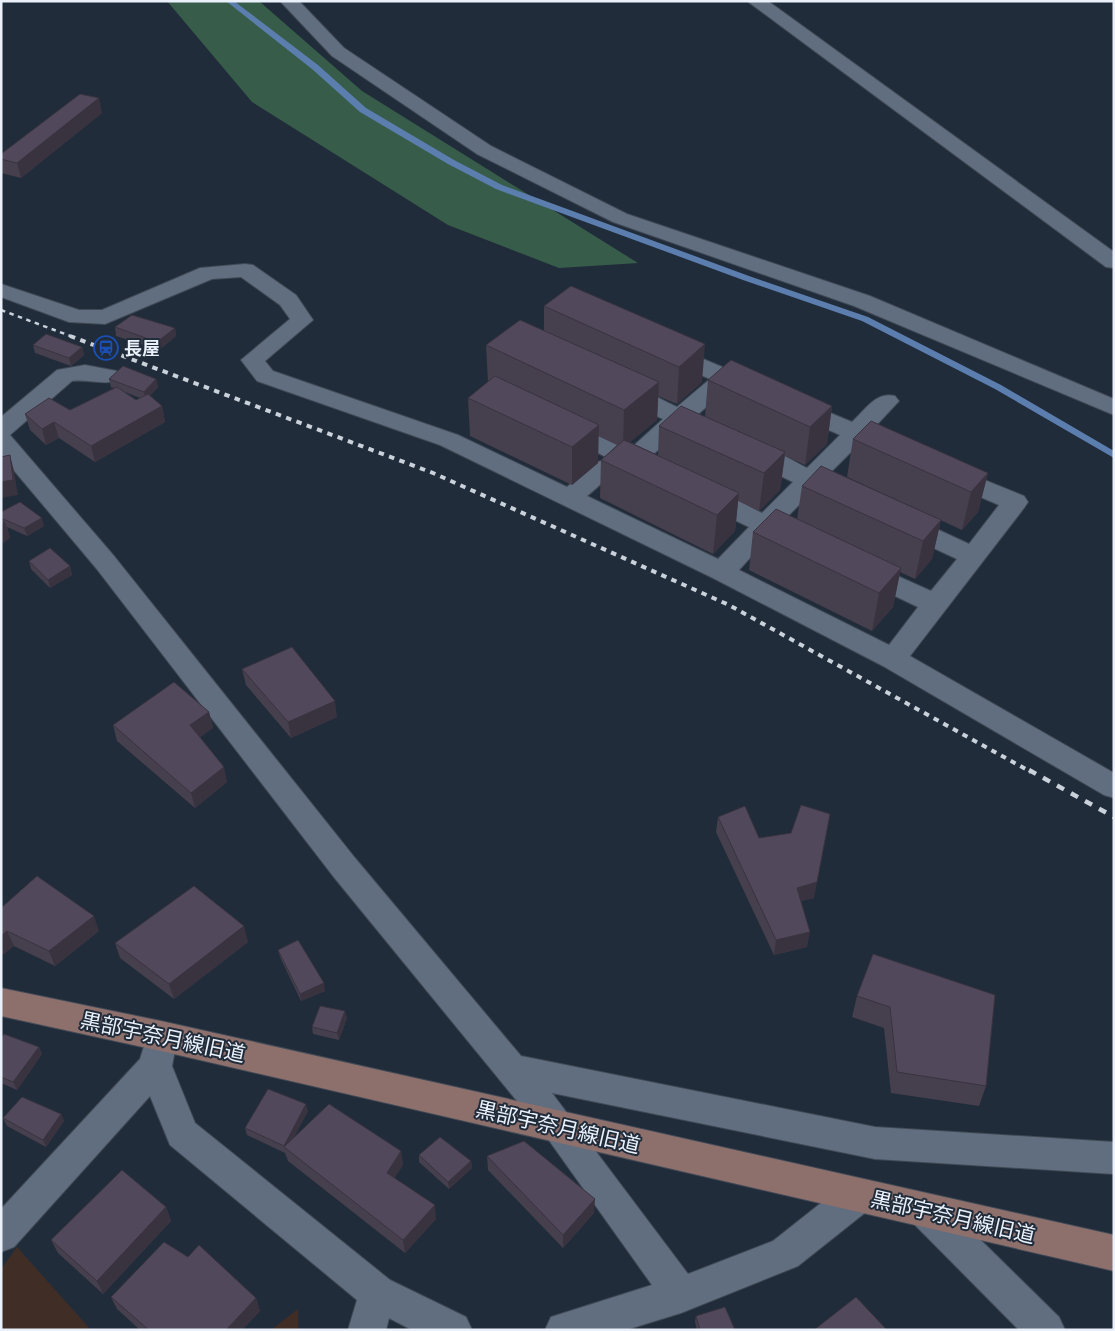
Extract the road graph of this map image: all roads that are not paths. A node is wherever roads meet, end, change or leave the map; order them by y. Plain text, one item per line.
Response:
1 (289, 1) edge
2 (756, 1) edge
3 (1114, 262) edge
4 (1, 290) edge
5 (653, 346) edge
6 (109, 376) edge
7 (726, 377) junction
8 (603, 382) edge
9 (887, 402) dead end
10 (1114, 408) edge
11 (545, 418) edge
12 (681, 418) junction
13 (471, 422) edge
14 (1, 430) edge
15 (855, 433) junction
16 (1, 439) edge
17 (448, 440) junction
18 (632, 460) junction
19 (810, 481) junction
20 (569, 498) junction
21 (765, 525) junction
22 (819, 550) edge
23 (972, 556) junction
24 (846, 562) edge
25 (722, 572) junction
26 (935, 604) junction
27 (893, 659) junction
28 (1114, 787) edge
29 (1, 1002) edge
30 (158, 1051) junction
31 (510, 1069) junction
32 (560, 1128) junction
33 (1114, 1158) edge
34 (858, 1196) junction
35 (927, 1212) junction
36 (1, 1235) edge
37 (1114, 1253) edge
38 (377, 1293) junction
39 (681, 1295) junction
40 (367, 1330) edge
41 (453, 1330) edge
42 (564, 1330) edge
43 (1046, 1330) edge

1 - 10 street
2 - 3 street
4 - 17 street
5 - 7 street
6 - 14 street
7 - 12 street
7 - 15 street
8 - 12 street
9 - 15 street
11 - 18 street
12 - 18 street
12 - 19 street
13 - 17 street
15 - 19 street
15 - 23 street
16 - 31 street
17 - 20 street
18 - 20 street
18 - 21 street
19 - 21 street
19 - 23 street
20 - 25 street
21 - 22 street
21 - 25 street
23 - 26 street
24 - 26 street
25 - 27 street
26 - 27 street
27 - 28 street
29 - 30 street, 黒部宇奈月線旧道
30 - 32 street, 黒部宇奈月線旧道
30 - 36 street
30 - 38 street
31 - 32 street
31 - 33 street
32 - 34 street, 黒部宇奈月線旧道
32 - 39 street
34 - 35 street, 黒部宇奈月線旧道
34 - 39 street
35 - 37 street, 黒部宇奈月線旧道
35 - 43 street
38 - 40 street
38 - 41 street
39 - 42 street

